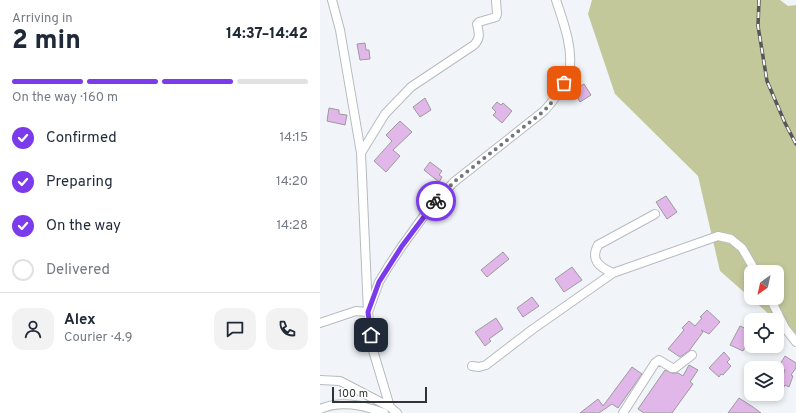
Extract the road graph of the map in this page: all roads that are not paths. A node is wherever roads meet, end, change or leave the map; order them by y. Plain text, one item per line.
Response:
1 (332, 0) edge
2 (496, 0) edge
3 (556, 0) edge
4 (361, 153) junction
5 (655, 214) dead end
6 (752, 265) edge
7 (612, 273) junction
8 (774, 305) edge
9 (368, 312) junction
10 (320, 323) edge
11 (796, 342) edge
12 (692, 355) dead end
13 (472, 366) dead end
14 (320, 380) edge
15 (320, 409) edge
16 (387, 410) edge
17 (397, 413) edge
18 (623, 413) edge

1 - 4 street
2 - 4 street
3 - 9 street
4 - 9 street
5 - 7 street
6 - 7 street
7 - 13 street
8 - 11 street
9 - 10 street
9 - 16 street
12 - 18 street
14 - 16 street
15 - 16 street
16 - 17 street

